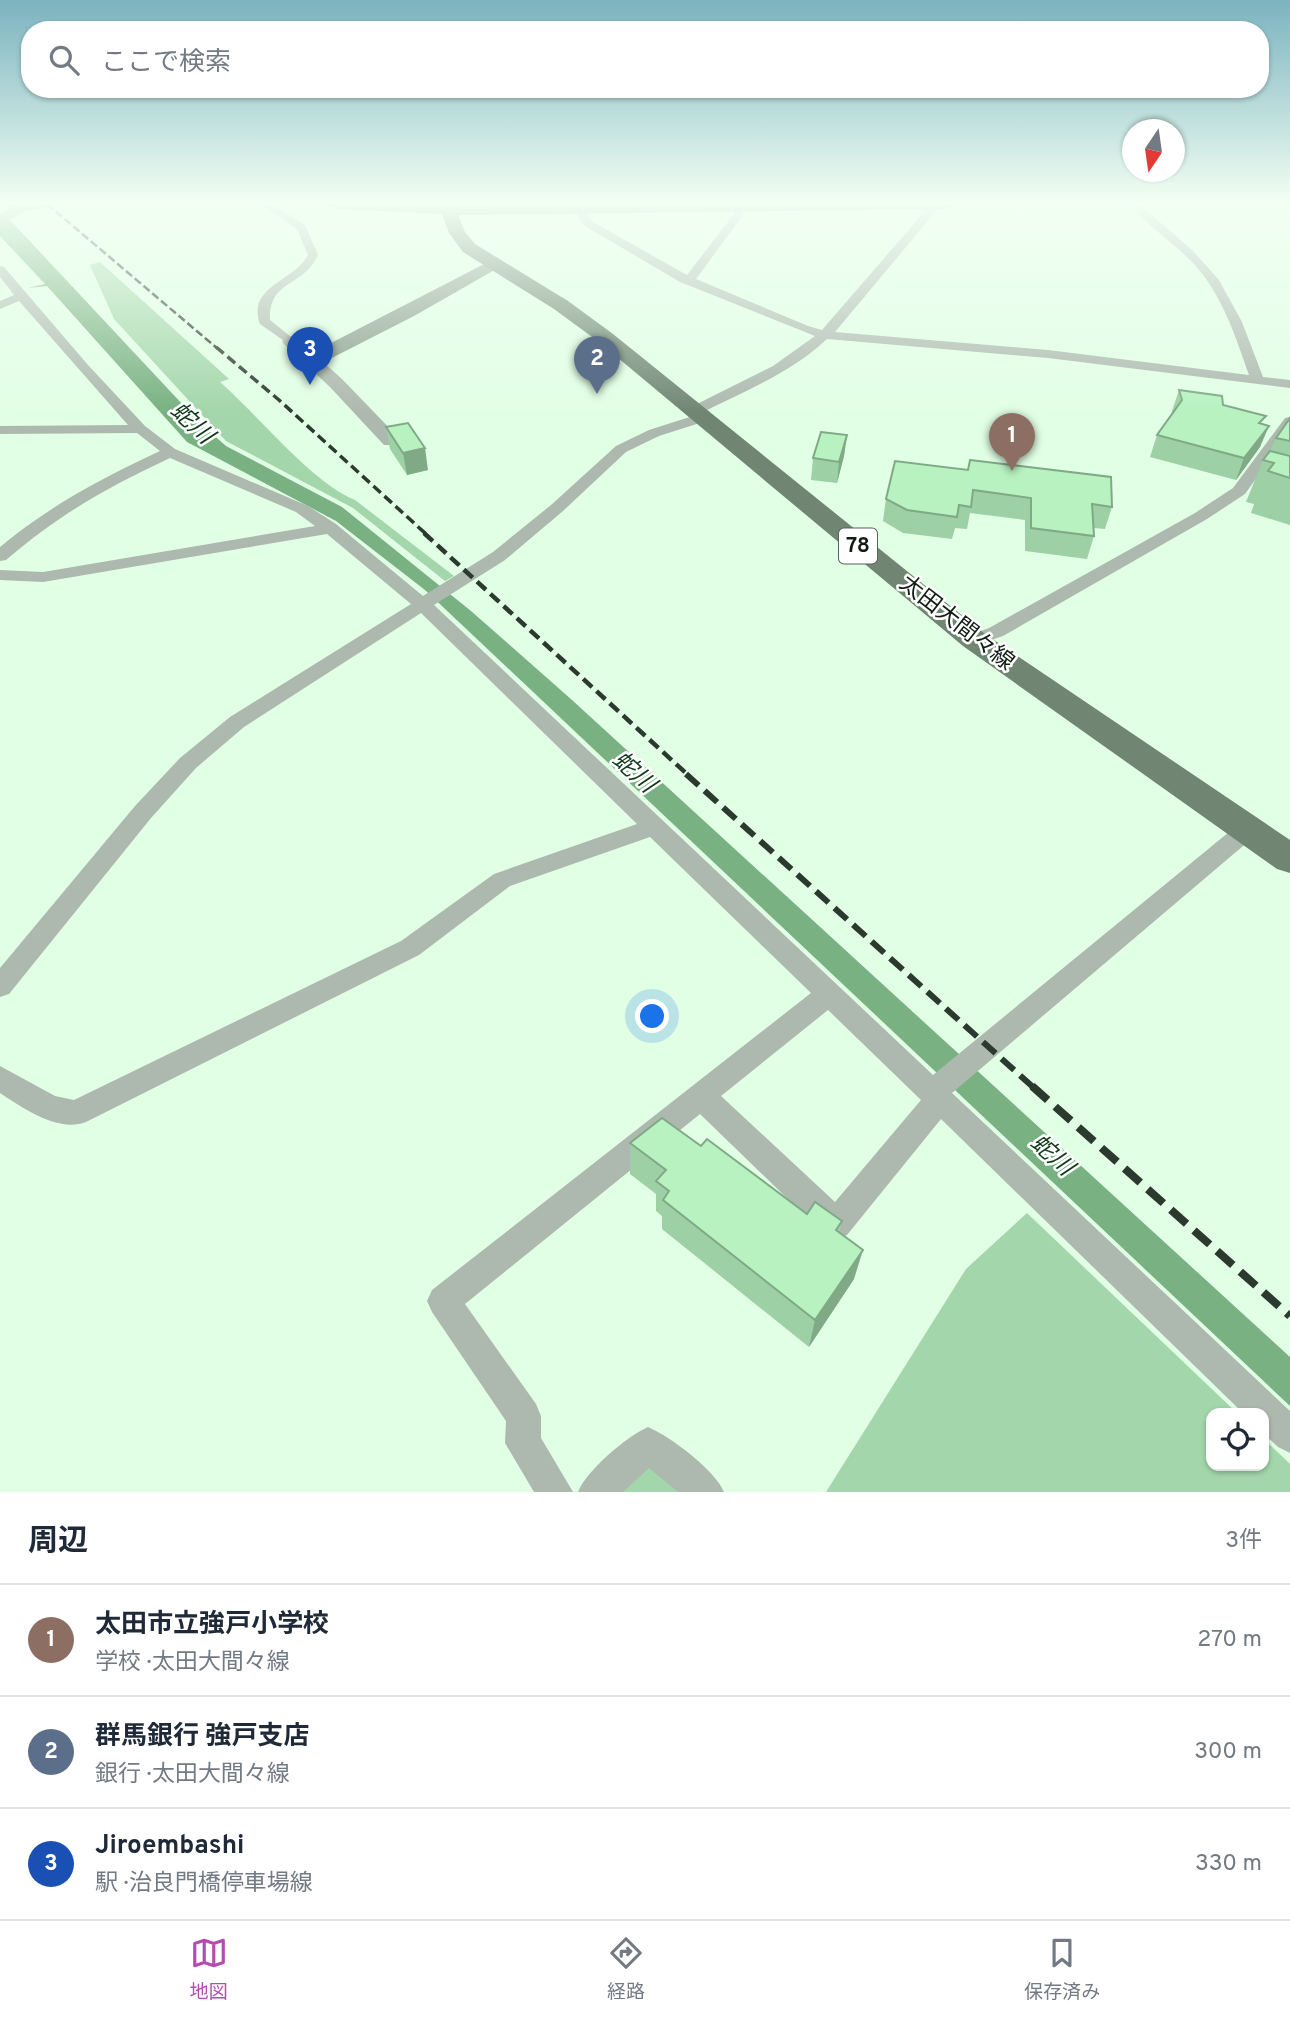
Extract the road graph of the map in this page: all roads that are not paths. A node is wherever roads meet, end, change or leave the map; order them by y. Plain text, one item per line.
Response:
1 (4, 274) edge
2 (299, 274) edge
3 (477, 274) edge
4 (506, 274) edge
5 (672, 274) edge
6 (694, 274) edge
7 (877, 274) edge
8 (1208, 274) edge
9 (684, 280) junction
10 (21, 296) junction
11 (0, 305) edge
12 (825, 335) junction
13 (289, 341) joint
14 (311, 361) junction
15 (1257, 378) junction
16 (1290, 384) edge
17 (697, 414) junction
18 (1290, 421) edge
19 (141, 429) junction
20 (0, 430) edge
21 (391, 441) edge
22 (170, 452) junction
23 (330, 528) junction
24 (0, 556) edge
25 (0, 575) edge
26 (425, 602) junction
27 (974, 640) junction
28 (654, 825) junction
29 (1248, 829) junction
30 (1290, 859) edge
31 (0, 986) edge
32 (829, 994) junction
33 (0, 1078) edge
34 (937, 1093) junction
35 (700, 1095) junction
36 (1290, 1435) edge
37 (555, 1492) edge
38 (596, 1492) edge
39 (706, 1492) edge

1 - 10 street
2 - 13 street
3 - 14 main road
4 - 17 main road, 太田大間々線 / 78
5 - 9 street
6 - 9 street
7 - 12 street
8 - 15 street
9 - 12 street
10 - 11 street
10 - 19 street
12 - 15 street
12 - 17 street
13 - 14 street
14 - 21 street
15 - 16 street
17 - 26 street
17 - 27 main road, 太田大間々線 / 78
18 - 27 street
19 - 20 street
19 - 22 street
22 - 23 street
22 - 24 street
23 - 25 street
23 - 26 street
26 - 28 street
26 - 31 street
27 - 29 main road, 太田大間々線 / 78
28 - 32 street
28 - 33 street
29 - 30 main road, 太田大間々線 / 78
29 - 34 street
32 - 34 street
32 - 35 street
34 - 35 street
34 - 36 street
35 - 37 street
38 - 39 street

